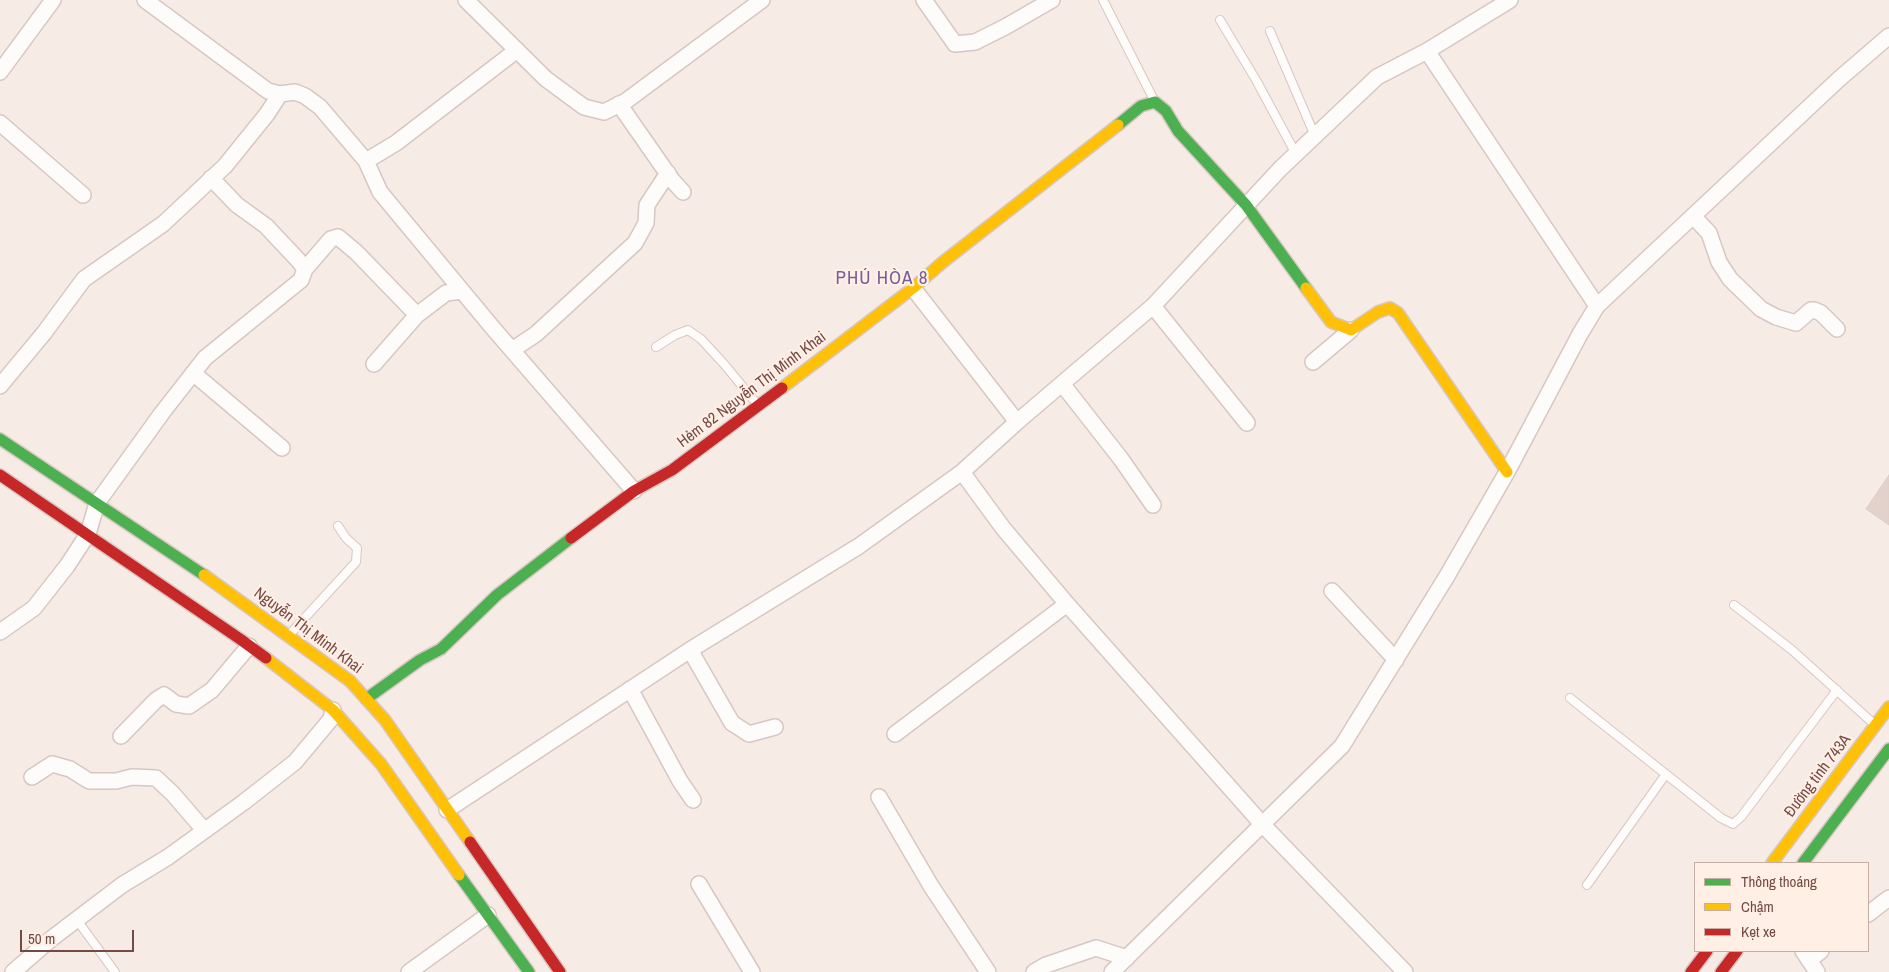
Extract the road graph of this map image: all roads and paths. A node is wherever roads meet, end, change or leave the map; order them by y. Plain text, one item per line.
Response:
1 (53, 0) edge
2 (145, 0) edge
3 (466, 0) edge
4 (762, 0) edge
5 (924, 0) edge
6 (1052, 0) edge
7 (1103, 0) edge
8 (1510, 0) edge
9 (1220, 20) dead end
10 (1270, 32) dead end
11 (1889, 36) edge
12 (517, 50) junction
13 (1427, 51) junction
14 (0, 72) edge
15 (280, 94) junction
16 (1155, 102) junction
17 (619, 104) junction
18 (0, 123) edge
19 (1315, 136) junction
20 (1296, 154) junction
21 (366, 161) junction
22 (668, 173) junction
23 (210, 178) junction
24 (684, 192) dead end
25 (83, 195) dead end
26 (1246, 205) junction
27 (1693, 216) junction
28 (304, 269) junction
29 (913, 288) junction
30 (462, 291) junction
31 (1154, 306) junction
32 (1597, 306) junction
33 (417, 314) junction
34 (1837, 329) dead end
35 (1351, 330) junction
36 (656, 347) dead end
37 (512, 350) junction
38 (1313, 362) dead end
39 (374, 364) dead end
40 (193, 373) junction
41 (1062, 385) junction
42 (0, 386) edge
43 (758, 406) junction
44 (1016, 422) junction
45 (1247, 423) dead end
46 (0, 439) edge
47 (282, 448) dead end
48 (962, 472) junction
49 (1507, 472) junction
50 (0, 475) edge
51 (634, 491) junction
52 (97, 502) junction
53 (1153, 505) dead end
54 (338, 526) dead end
55 (88, 534) junction
56 (1332, 591) dead end
57 (1067, 604) junction
58 (1734, 605) dead end
59 (0, 632) edge
60 (289, 635) junction
61 (248, 646) junction
62 (690, 650) junction
63 (1396, 660) junction
64 (630, 689) junction
65 (1837, 690) junction
66 (1570, 698) dead end
67 (366, 699) junction
68 (1889, 707) edge
69 (333, 710) junction
70 (775, 727) dead end
71 (1879, 728) junction
72 (895, 734) dead end
73 (121, 736) dead end
74 (1889, 749) edge
75 (1666, 774) junction
76 (32, 777) dead end
77 (879, 797) dead end
78 (693, 800) dead end
79 (447, 810) junction
80 (1262, 824) junction
81 (204, 830) junction
82 (1773, 862) edge
83 (1804, 862) edge
84 (699, 884) dead end
85 (1587, 885) dead end
86 (1889, 898) edge
87 (1869, 913) edge
88 (488, 915) junction
89 (77, 920) junction
90 (1706, 952) edge
91 (1736, 952) edge
92 (1127, 958) junction
93 (13, 972) edge
94 (115, 972) edge
95 (409, 972) edge
96 (528, 972) edge
97 (560, 972) edge
98 (752, 972) edge
99 (988, 972) edge
100 (1034, 972) edge
101 (1112, 972) edge
102 (1405, 972) edge
103 (1691, 972) edge
104 (1721, 972) edge

1 - 14 street
2 - 15 street
3 - 12 street
4 - 17 street
5 - 6 street
7 - 16 lane
8 - 13 street
9 - 20 lane
10 - 19 lane
11 - 27 street
12 - 17 street
12 - 21 street
13 - 19 street
13 - 32 street
15 - 21 street
15 - 23 street
16 - 26 main road
16 - 29 main road, Hẻm 82 Nguyễn Thị Minh Khai
17 - 22 street
18 - 25 street
19 - 20 street
20 - 26 street
21 - 30 street
22 - 24 street
22 - 37 street
23 - 28 street
23 - 42 street
26 - 31 street
26 - 35 main road
27 - 32 street
27 - 34 street
28 - 33 street
28 - 40 street
29 - 43 main road, Hẻm 82 Nguyễn Thị Minh Khai
29 - 44 street
30 - 33 street
30 - 37 street
31 - 41 street
31 - 45 street
32 - 49 street
33 - 39 street
35 - 38 street
35 - 49 main road
36 - 43 lane
37 - 51 street
40 - 47 street
40 - 52 street
41 - 44 street
41 - 53 street
43 - 51 main road, Hẻm 82 Nguyễn Thị Minh Khai
44 - 48 street
46 - 52 main road, Nguyễn Thị Minh Khai
48 - 57 street
48 - 62 street
49 - 63 street
50 - 55 main road
51 - 67 main road, Hẻm 82 Nguyễn Thị Minh Khai
52 - 55 street
52 - 60 main road, Nguyễn Thị Minh Khai
54 - 60 lane
55 - 59 street
55 - 61 main road
56 - 63 street
57 - 72 street
57 - 80 street
58 - 65 lane
60 - 67 main road, Nguyễn Thị Minh Khai
61 - 69 main road
61 - 73 street
62 - 64 street
62 - 70 street
63 - 80 street
64 - 78 street
64 - 79 street
65 - 71 lane
65 - 75 lane
66 - 75 lane
67 - 79 main road, Nguyễn Thị Minh Khai
68 - 71 main road, Đường tỉnh 743A
69 - 81 street
69 - 88 main road
71 - 82 main road, Đường tỉnh 743A
74 - 83 main road
75 - 85 lane
76 - 81 street
77 - 99 street
79 - 97 main road, Nguyễn Thị Minh Khai
80 - 92 street
80 - 102 street
81 - 89 street
84 - 98 street
86 - 87 street
88 - 95 street
88 - 96 main road
89 - 93 street
89 - 94 lane
90 - 103 main road
91 - 104 main road
92 - 100 street
92 - 101 street

